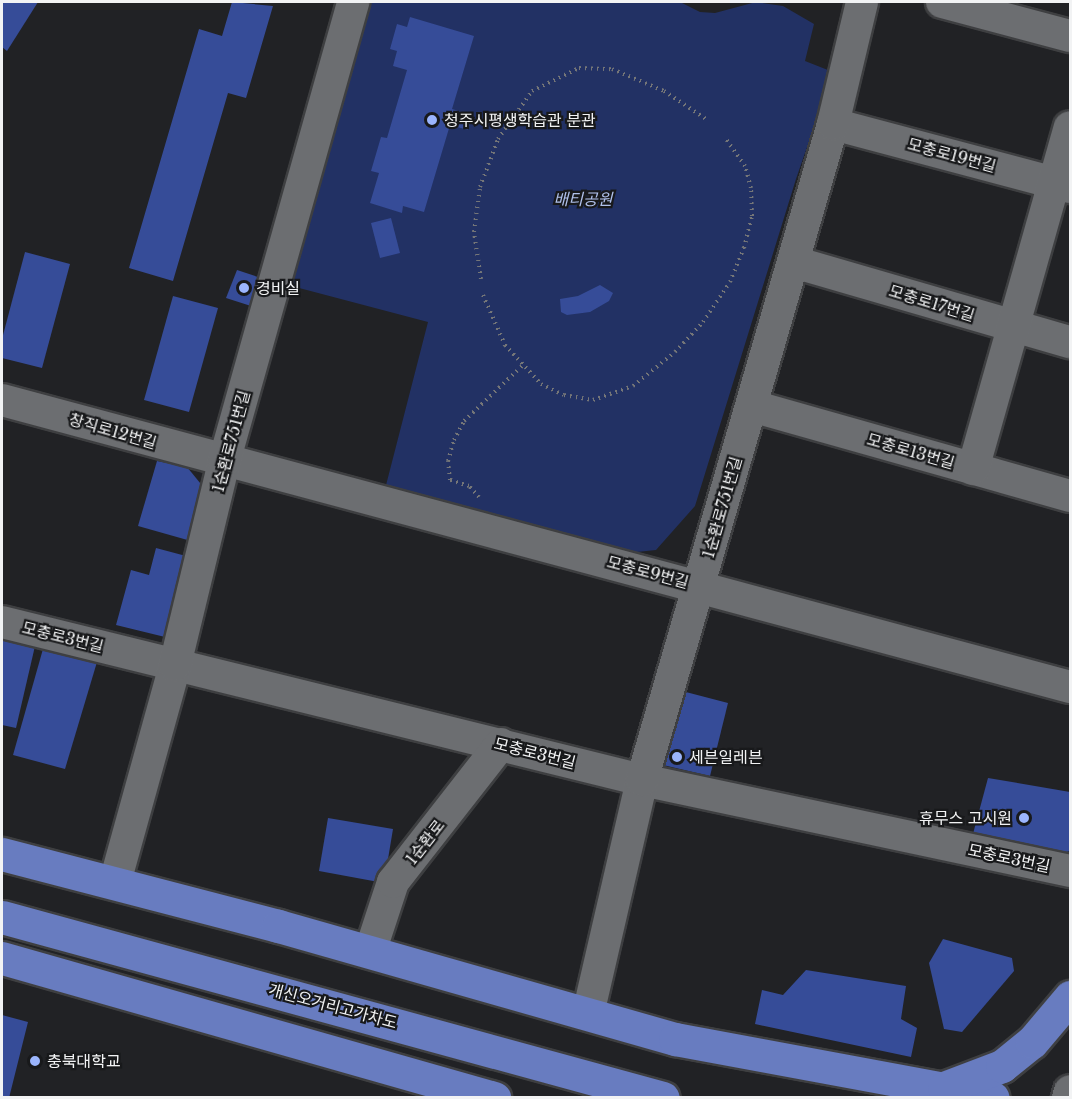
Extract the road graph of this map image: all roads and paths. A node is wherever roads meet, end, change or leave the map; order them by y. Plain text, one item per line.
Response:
1 (353, 2) edge
2 (862, 2) edge
3 (942, 2) edge
4 (1071, 36) edge
5 (706, 119) dead end
6 (833, 124) junction
7 (1071, 128) edge
8 (725, 137) dead end
9 (1063, 185) edge
10 (794, 262) junction
11 (480, 279) dead end
12 (483, 296) dead end
13 (1013, 328) junction
14 (1071, 342) edge
15 (522, 366) junction
16 (2, 400) edge
17 (752, 406) junction
18 (224, 462) junction
19 (973, 469) junction
20 (1071, 496) edge
21 (480, 506) dead end
22 (699, 586) junction
23 (2, 622) edge
24 (175, 665) junction
25 (1071, 687) edge
26 (501, 744) junction
27 (642, 780) junction
28 (2, 854) edge
29 (1071, 871) edge
30 (115, 882) junction
31 (2, 917) edge
32 (370, 952) junction
33 (2, 958) edge
34 (1071, 997) edge
35 (588, 1014) junction
36 (939, 1089) junction
37 (1071, 1090) edge
38 (494, 1098) edge
39 (663, 1098) edge
40 (993, 1098) edge
41 (1068, 1098) edge

1 - 18 street, 1순환로751번길
2 - 6 street, 1순환로751번길
3 - 4 street
5 - 11 path
6 - 9 street, 모충로19번길
6 - 10 street, 1순환로751번길
7 - 9 street
8 - 15 path
9 - 13 street
10 - 13 street, 모충로17번길
10 - 17 street, 1순환로751번길
12 - 15 path
13 - 14 street, 모충로17번길
13 - 19 street
15 - 21 path
16 - 18 street, 창직로12번길
17 - 19 street, 모충로13번길
17 - 22 street, 1순환로751번길
18 - 22 street, 모충로9번길
18 - 24 street, 1순환로751번길
19 - 20 street, 모충로13번길
22 - 25 street, 모충로9번길
22 - 27 street, 1순환로751번길
23 - 24 street, 모충로3번길
24 - 26 street, 모충로3번길
24 - 30 street, 1순환로751번길
26 - 27 street, 모충로3번길
26 - 32 street, 1순환로
27 - 29 street, 모충로3번길
27 - 35 street, 1순환로751번길
28 - 30 main road
30 - 32 main road
31 - 39 main road, 개신오거리고가차도
32 - 35 main road
33 - 38 main road
34 - 36 main road
35 - 36 main road
36 - 40 main road
37 - 41 street

